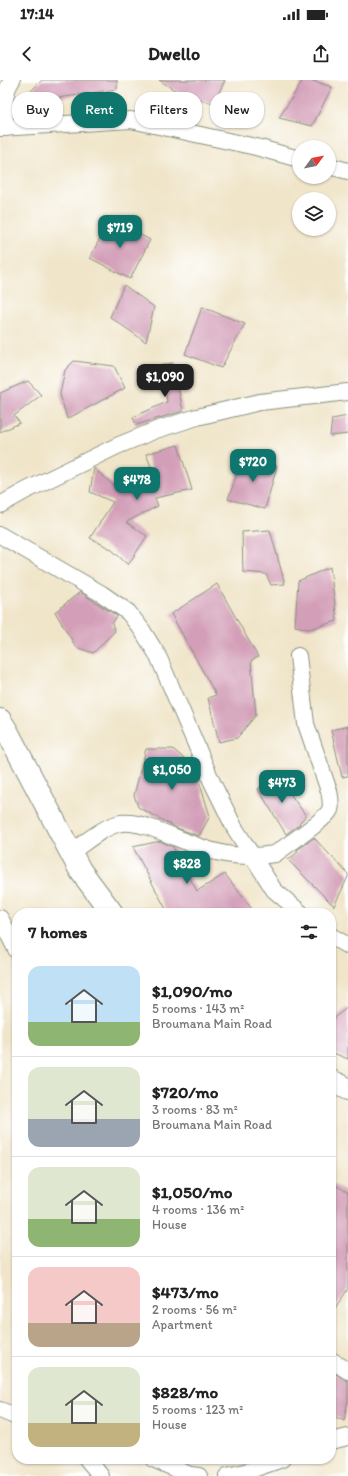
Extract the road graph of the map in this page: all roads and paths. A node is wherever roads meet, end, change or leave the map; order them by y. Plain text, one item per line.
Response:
1 (12, 80) edge
2 (3, 128) edge
3 (292, 157) edge
4 (336, 168) edge
5 (348, 172) edge
6 (348, 392) edge
7 (0, 505) edge
8 (0, 535) edge
9 (298, 656) dead end
10 (0, 720) edge
11 (71, 852) junction
12 (253, 856) junction
13 (108, 908) edge
14 (295, 908) edge
15 (0, 918) edge
16 (336, 939) edge
17 (12, 941) edge
18 (348, 946) edge
19 (336, 1083) edge
20 (348, 1089) edge
21 (336, 1363) edge
22 (348, 1371) edge
23 (0, 1410) edge
24 (12, 1415) edge
25 (348, 1437) edge
26 (336, 1440) edge
27 (90, 1464) edge
28 (165, 1464) edge
29 (268, 1464) edge
30 (101, 1476) edge
31 (199, 1476) edge
32 (227, 1476) edge

1 - 2 street
2 - 3 street
4 - 5 street
6 - 7 street
8 - 12 street
9 - 12 street
10 - 11 main road
11 - 12 street
11 - 13 main road
12 - 14 street
15 - 17 street
16 - 18 street
19 - 20 main road
21 - 22 street
23 - 24 street
25 - 26 street
27 - 30 street
28 - 31 street
29 - 32 street

